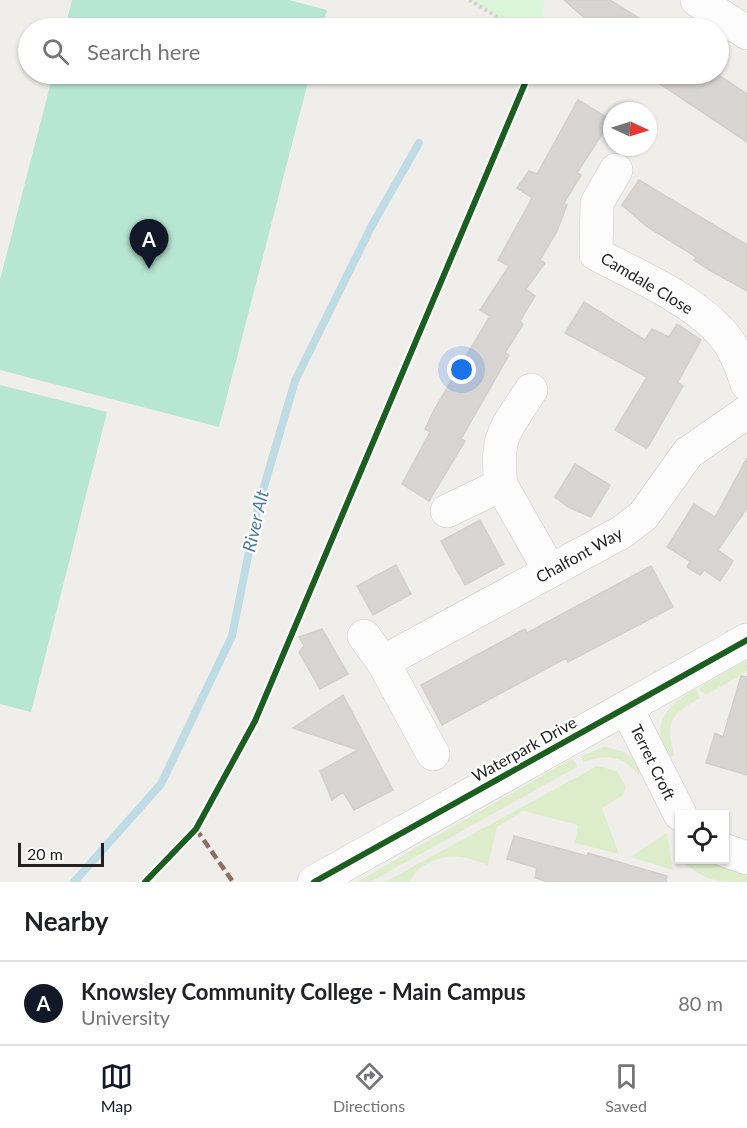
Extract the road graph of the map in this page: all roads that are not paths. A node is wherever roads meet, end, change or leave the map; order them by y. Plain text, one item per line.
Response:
1 (697, 0) edge
2 (724, 18) edge
3 (729, 21) edge
4 (747, 33) edge
5 (616, 170) dead end
6 (747, 384) edge
7 (531, 390) dead end
8 (747, 412) edge
9 (501, 485) junction
10 (447, 511) dead end
11 (550, 571) junction
12 (364, 636) dead end
13 (747, 640) edge
14 (383, 662) junction
15 (627, 709) junction
16 (433, 754) dead end
17 (678, 810) edge
18 (729, 852) edge
19 (747, 858) edge
20 (314, 882) edge

1 - 2 street
3 - 4 street
5 - 6 street, Camdale Close
7 - 9 street
8 - 11 street, Chalfont Way
9 - 10 street
9 - 11 street
11 - 14 street, Chalfont Way
12 - 14 street
13 - 15 street, Waterpark Drive
14 - 16 street
15 - 17 street, Terret Croft
15 - 20 street, Waterpark Drive
18 - 19 street

